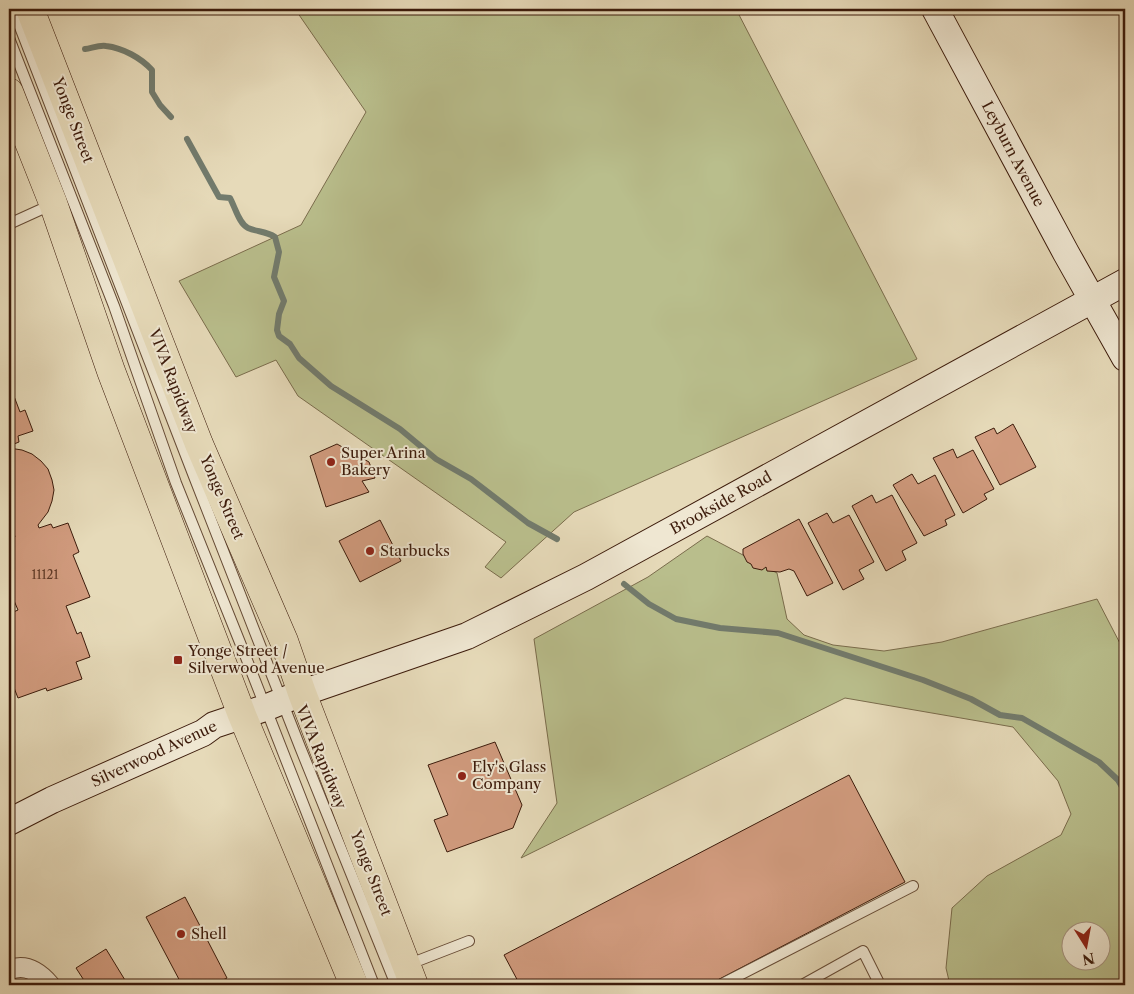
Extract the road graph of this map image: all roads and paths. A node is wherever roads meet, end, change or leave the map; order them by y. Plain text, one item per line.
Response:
1 (13, 9) edge
2 (30, 9) edge
3 (935, 9) edge
4 (9, 38) edge
5 (9, 92) edge
6 (53, 204) junction
7 (9, 224) edge
8 (1125, 282) edge
9 (1092, 299) junction
10 (1125, 358) edge
11 (273, 704) junction
12 (9, 822) edge
13 (913, 886) dead end
14 (468, 941) dead end
15 (9, 970) edge
16 (406, 979) edge
17 (808, 984) edge
18 (50, 985) edge
19 (354, 985) edge
20 (374, 985) edge
21 (720, 985) edge
22 (880, 985) edge

1 - 11 lane, VIVA Rapidway
2 - 11 main road, Yonge Street
3 - 9 street, Leyburn Avenue
4 - 11 lane, VIVA Rapidway
5 - 6 main road, Yonge Street
6 - 7 lane
6 - 11 main road, Yonge Street
8 - 9 street, Brookside Road
9 - 10 street, Leyburn Avenue
9 - 11 street, Brookside Road
11 - 12 street, Silverwood Avenue
11 - 16 main road, Yonge Street
11 - 19 main road, Yonge Street
11 - 20 lane, VIVA Rapidway
13 - 21 lane
14 - 16 lane
15 - 18 street
17 - 22 lane

